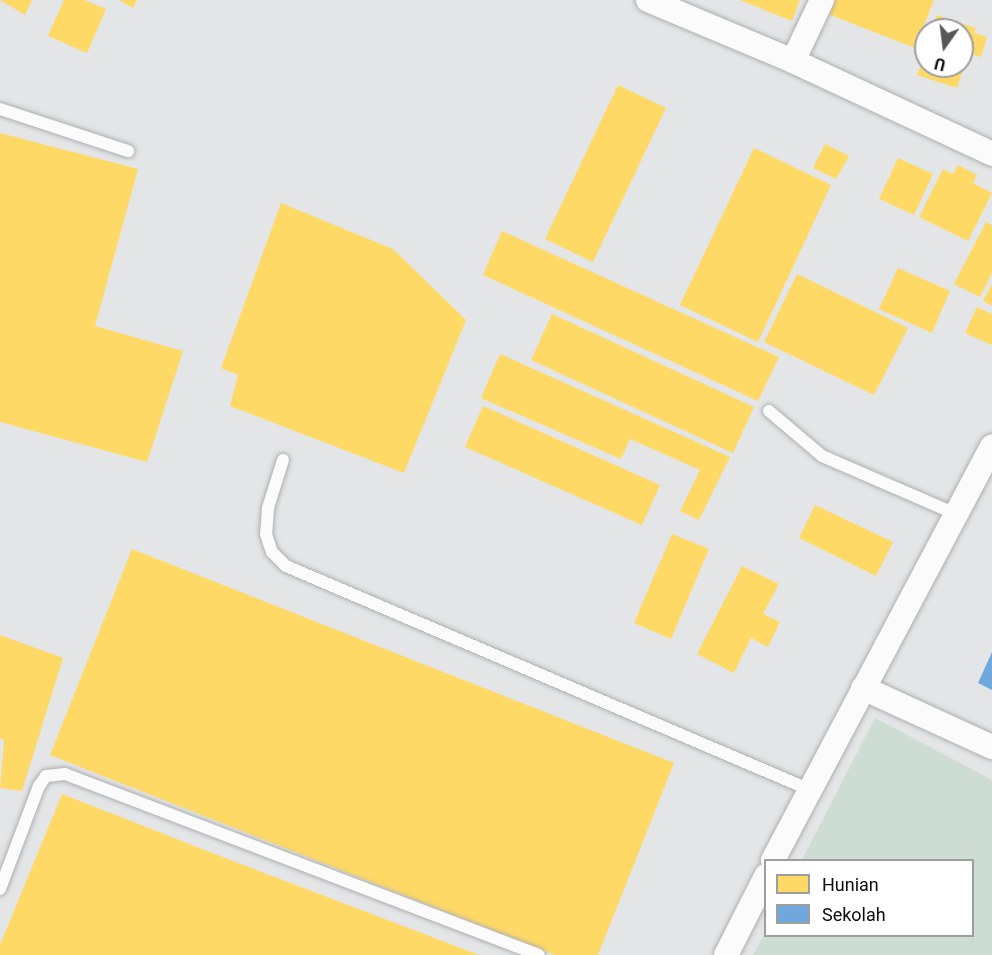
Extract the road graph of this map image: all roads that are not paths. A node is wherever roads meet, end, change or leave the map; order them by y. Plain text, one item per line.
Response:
1 (648, 0) edge
2 (822, 0) edge
3 (793, 61) junction
4 (0, 109) edge
5 (128, 150) dead end
6 (992, 154) edge
7 (770, 411) dead end
8 (990, 453) edge
9 (282, 460) dead end
10 (954, 513) junction
11 (863, 688) junction
12 (992, 747) edge
13 (808, 789) junction
14 (774, 859) edge
15 (764, 878) edge
16 (0, 889) edge
17 (539, 955) edge
18 (726, 955) edge

1 - 3 street
2 - 3 street
3 - 6 street
4 - 5 lane
7 - 10 lane
8 - 10 street
9 - 13 lane
10 - 11 street
11 - 12 street
11 - 13 street
13 - 14 street
15 - 18 street
16 - 17 lane

